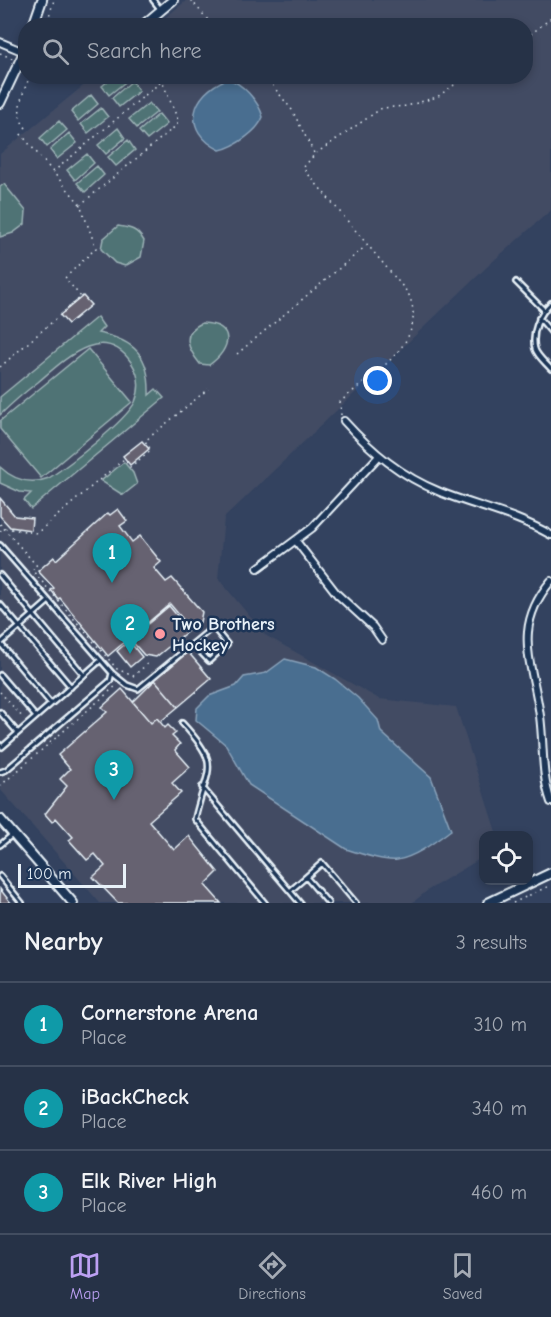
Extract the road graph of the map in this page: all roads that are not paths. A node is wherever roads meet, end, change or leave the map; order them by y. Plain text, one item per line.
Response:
1 (42, 0) edge
2 (153, 0) edge
3 (173, 0) edge
4 (161, 10) junction
5 (36, 18) edge
6 (152, 18) edge
7 (0, 42) edge
8 (18, 48) edge
9 (18, 66) edge
10 (0, 104) edge
11 (516, 282) dead end
12 (551, 303) edge
13 (544, 310) junction
14 (539, 318) junction
15 (551, 332) edge
16 (551, 369) edge
17 (344, 421) road end
18 (379, 456) junction
19 (551, 535) edge
20 (296, 541) junction
21 (0, 545) edge
22 (258, 568) dead end
23 (0, 575) edge
24 (551, 581) edge
25 (49, 601) junction
26 (0, 604) edge
27 (33, 615) junction
28 (20, 627) junction
29 (382, 640) dead end
30 (0, 644) edge
31 (193, 644) junction
32 (101, 660) junction
33 (112, 673) junction
34 (0, 675) edge
35 (84, 675) junction
36 (71, 687) junction
37 (51, 704) junction
38 (0, 712) edge
39 (36, 717) junction
40 (182, 723) dead end
41 (18, 733) junction
42 (0, 745) edge
43 (0, 772) edge
44 (202, 787) junction
45 (551, 802) edge
46 (0, 819) edge
47 (13, 834) junction
48 (0, 845) edge
49 (551, 873) edge
50 (0, 876) edge
51 (306, 877) junction
52 (290, 891) junction
53 (22, 903) edge
54 (73, 903) edge
55 (265, 903) edge
56 (300, 903) edge
57 (328, 903) edge
58 (356, 903) edge
59 (488, 903) edge

1 - 5 street
2 - 4 lane
3 - 4 street
4 - 6 street
7 - 8 street
9 - 10 street
11 - 13 lane
12 - 13 lane
13 - 14 lane
14 - 15 lane
14 - 16 lane
17 - 18 street
18 - 19 street
18 - 20 street
20 - 22 street
20 - 29 street
21 - 25 lane
23 - 27 lane
24 - 45 street
25 - 27 lane
25 - 32 lane
26 - 28 lane
27 - 28 lane
27 - 35 lane
28 - 30 lane
28 - 36 lane
30 - 37 lane
31 - 31 lane
31 - 33 lane
32 - 33 lane
32 - 35 lane
33 - 43 lane
34 - 39 lane
35 - 36 lane
36 - 37 lane
37 - 39 lane
38 - 41 lane
39 - 41 lane
40 - 44 lane
41 - 42 lane
44 - 52 lane
44 - 55 lane
46 - 47 street
47 - 48 lane
47 - 54 street
49 - 59 street
50 - 53 lane
51 - 52 lane
51 - 57 lane
51 - 58 lane
52 - 56 lane

